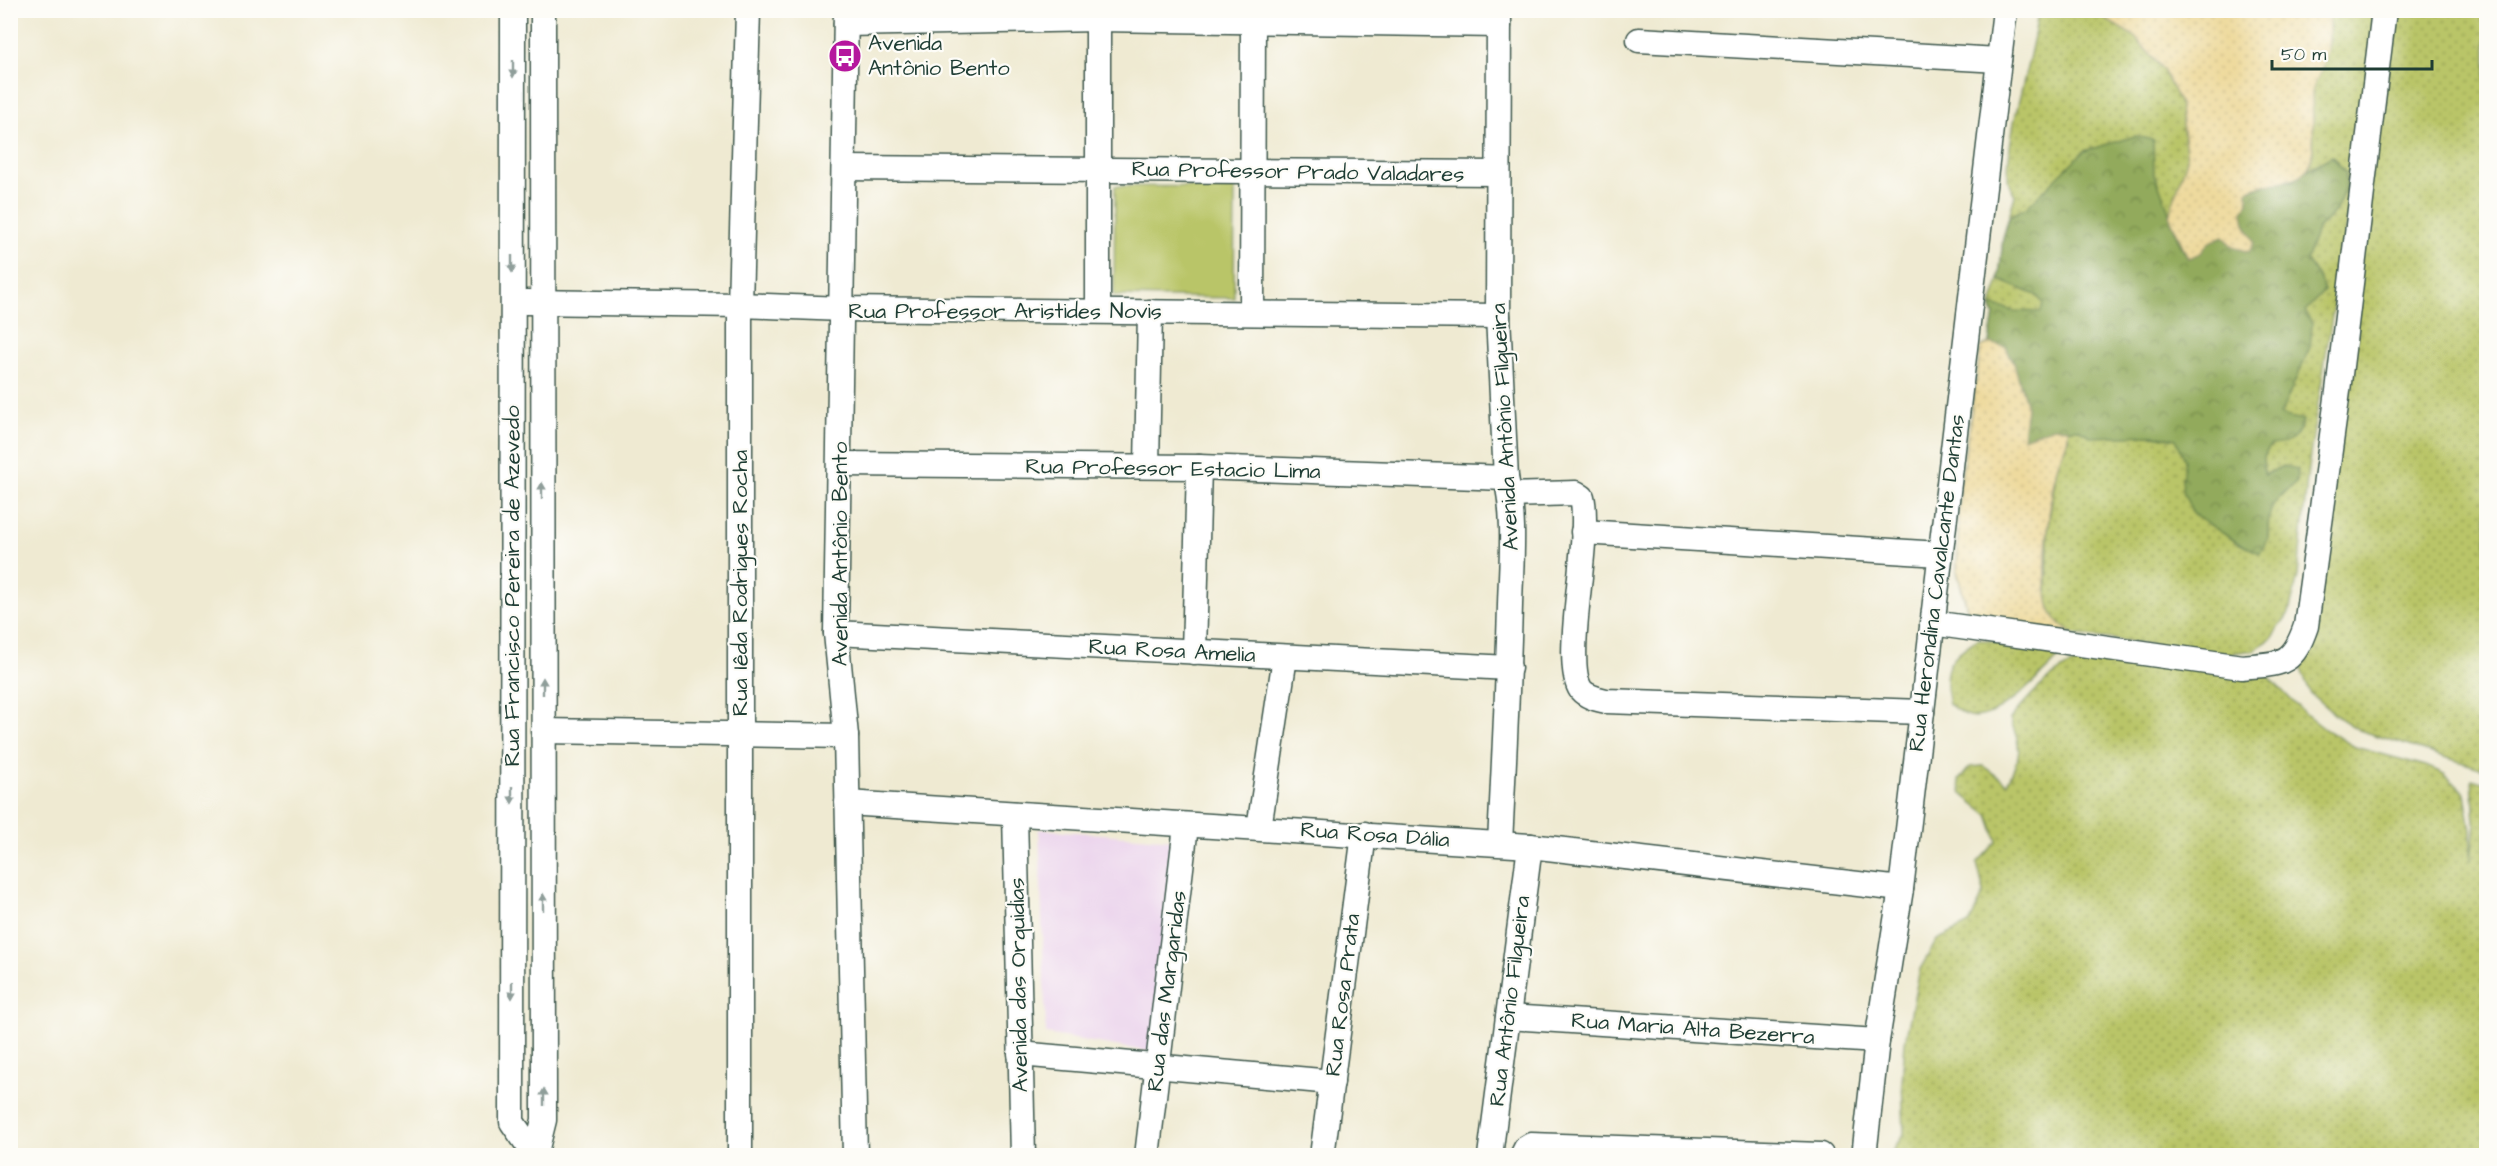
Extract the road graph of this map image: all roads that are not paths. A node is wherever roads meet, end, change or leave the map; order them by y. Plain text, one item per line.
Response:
1 (513, 10) edge
2 (543, 10) edge
3 (748, 10) edge
4 (2005, 10) edge
5 (2384, 10) edge
6 (1149, 15) edge
7 (853, 17) edge
8 (1499, 18) edge
9 (1098, 19) junction
10 (1253, 21) junction
11 (1639, 40) dead end
12 (1999, 60) junction
13 (851, 168) junction
14 (1098, 170) junction
15 (1252, 171) junction
16 (1498, 173) junction
17 (512, 302) junction
18 (542, 302) junction
19 (740, 305) junction
20 (849, 309) junction
21 (1098, 311) junction
22 (1150, 312) junction
23 (1252, 313) junction
24 (1498, 316) junction
25 (847, 464) junction
26 (1147, 466) junction
27 (1199, 467) junction
28 (1508, 486) junction
29 (1582, 532) junction
30 (1940, 554) junction
31 (1932, 623) junction
32 (844, 633) junction
33 (1194, 652) junction
34 (1285, 657) junction
35 (1509, 668) junction
36 (1922, 712) junction
37 (543, 732) junction
38 (740, 734) junction
39 (846, 736) junction
40 (847, 803) junction
41 (1015, 814) junction
42 (1186, 826) junction
43 (1259, 828) junction
44 (1364, 834) junction
45 (1500, 843) junction
46 (1530, 846) junction
47 (1901, 889) junction
48 (1508, 1017) junction
49 (1877, 1041) junction
50 (1020, 1054) junction
51 (1158, 1066) junction
52 (1332, 1082) junction
53 (535, 1155) edge
54 (549, 1155) edge
55 (740, 1155) edge
56 (855, 1155) edge
57 (1023, 1155) edge
58 (1147, 1155) edge
59 (1322, 1155) edge
60 (1490, 1155) edge
61 (1522, 1155) edge
62 (1821, 1155) edge
63 (1864, 1155) edge

1 -> 17 street, Rua Francisco Pereira de Azevedo
2 - 18 street, Rua Francisco Pereira de Azevedo
3 - 19 street, Rua Iêda Rodrigues Rocha
4 - 12 street, Rua Herondina Cavalcante Dantas
5 - 31 street
6 - 9 street
6 - 10 street
7 - 9 street
7 - 13 street, Avenida Antônio Bento
8 - 10 street
8 - 16 street, Avenida Antônio Filgueira
9 - 14 street
10 - 15 street
11 - 12 street
12 - 30 street, Rua Herondina Cavalcante Dantas
13 - 14 street, Rua Professor Prado Valadares
13 - 20 street, Avenida Antônio Bento
14 - 15 street, Rua Professor Prado Valadares
14 - 21 street
15 - 16 street, Rua Professor Prado Valadares
15 - 23 street
16 - 24 street, Avenida Antônio Filgueira
17 - 18 street, Rua Professor Aristides Novis
17 -> 53 street, Rua Francisco Pereira de Azevedo
18 - 19 street, Rua Professor Aristides Novis
37 -> 18 street, Rua Francisco Pereira de Azevedo
19 - 20 street, Rua Professor Aristides Novis
19 - 38 street, Rua Iêda Rodrigues Rocha
20 - 21 street, Rua Professor Aristides Novis
20 - 25 street, Avenida Antônio Bento
21 - 22 street, Rua Professor Aristides Novis
22 - 23 street, Rua Professor Aristides Novis
22 - 26 street
23 - 24 street, Rua Professor Aristides Novis
24 - 28 street, Avenida Antônio Filgueira
25 - 26 street, Rua Professor Estacio Lima
25 - 32 street, Avenida Antônio Bento
26 - 27 street, Rua Professor Estacio Lima
27 - 28 street, Rua Professor Estacio Lima
27 - 33 street
28 - 29 street, Rua Professor Estacio Lima
28 - 35 street, Avenida Antônio Filgueira
29 - 30 street
29 - 36 street
30 - 31 street, Rua Herondina Cavalcante Dantas
31 - 36 street, Rua Herondina Cavalcante Dantas
32 - 33 street, Rua Rosa Amelia
32 - 39 street, Avenida Antônio Bento
33 - 34 street, Rua Rosa Amelia
34 - 35 street, Rua Rosa Amelia
34 - 43 street
35 - 45 street, Avenida Antônio Filgueira
36 - 47 street, Rua Herondina Cavalcante Dantas
37 - 38 street
53 -> 37 street, Rua Francisco Pereira de Azevedo
38 - 39 street
38 - 55 street, Rua Iêda Rodrigues Rocha
39 - 40 street, Avenida Antônio Bento
40 - 41 street, Rua Rosa Dália
40 - 56 street, Avenida Antônio Bento
41 - 42 street, Rua Rosa Dália
41 - 50 street, Avenida das Orquidias
42 - 43 street, Rua Rosa Dália
42 - 51 street, Rua das Margaridas
43 - 44 street, Rua Rosa Dália
44 - 45 street, Rua Rosa Dália
44 - 52 street, Rua Rosa Prata
45 - 46 street, Rua Rosa Dália
46 - 47 street, Rua Rosa Dália
46 - 48 street, Rua Antônio Filgueira
47 - 49 street, Rua Herondina Cavalcante Dantas
48 - 49 street, Rua Maria Alta Bezerra
48 - 60 street, Rua Antônio Filgueira
49 - 63 street, Rua Herondina Cavalcante Dantas
50 - 51 street
50 - 57 street, Avenida das Orquidias
51 - 52 street
51 - 58 street, Rua das Margaridas
52 - 59 street, Rua Rosa Prata
53 - 54 street
61 - 62 street

